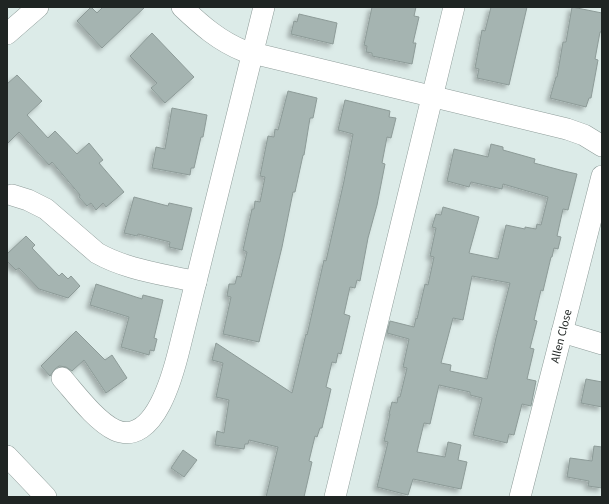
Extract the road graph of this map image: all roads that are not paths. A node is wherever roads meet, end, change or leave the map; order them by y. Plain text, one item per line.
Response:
1 (38, 7) edge
2 (182, 7) edge
3 (264, 7) edge
4 (454, 7) edge
5 (7, 34) edge
6 (252, 53) junction
7 (433, 97) junction
8 (602, 146) edge
9 (602, 176) edge
10 (12, 195) dead end
11 (196, 282) junction
12 (562, 332) junction
13 (602, 344) edge
14 (62, 378) dead end
15 (7, 456) edge
16 (46, 497) edge
17 (335, 497) edge
18 (520, 497) edge

1 - 5 street
2 - 6 street
3 - 6 street
4 - 7 street
6 - 7 street
6 - 11 street
7 - 8 street
7 - 17 street
9 - 12 street, Allen Close
10 - 11 street
11 - 14 street
12 - 13 street
12 - 18 street, Allen Close
15 - 16 street

